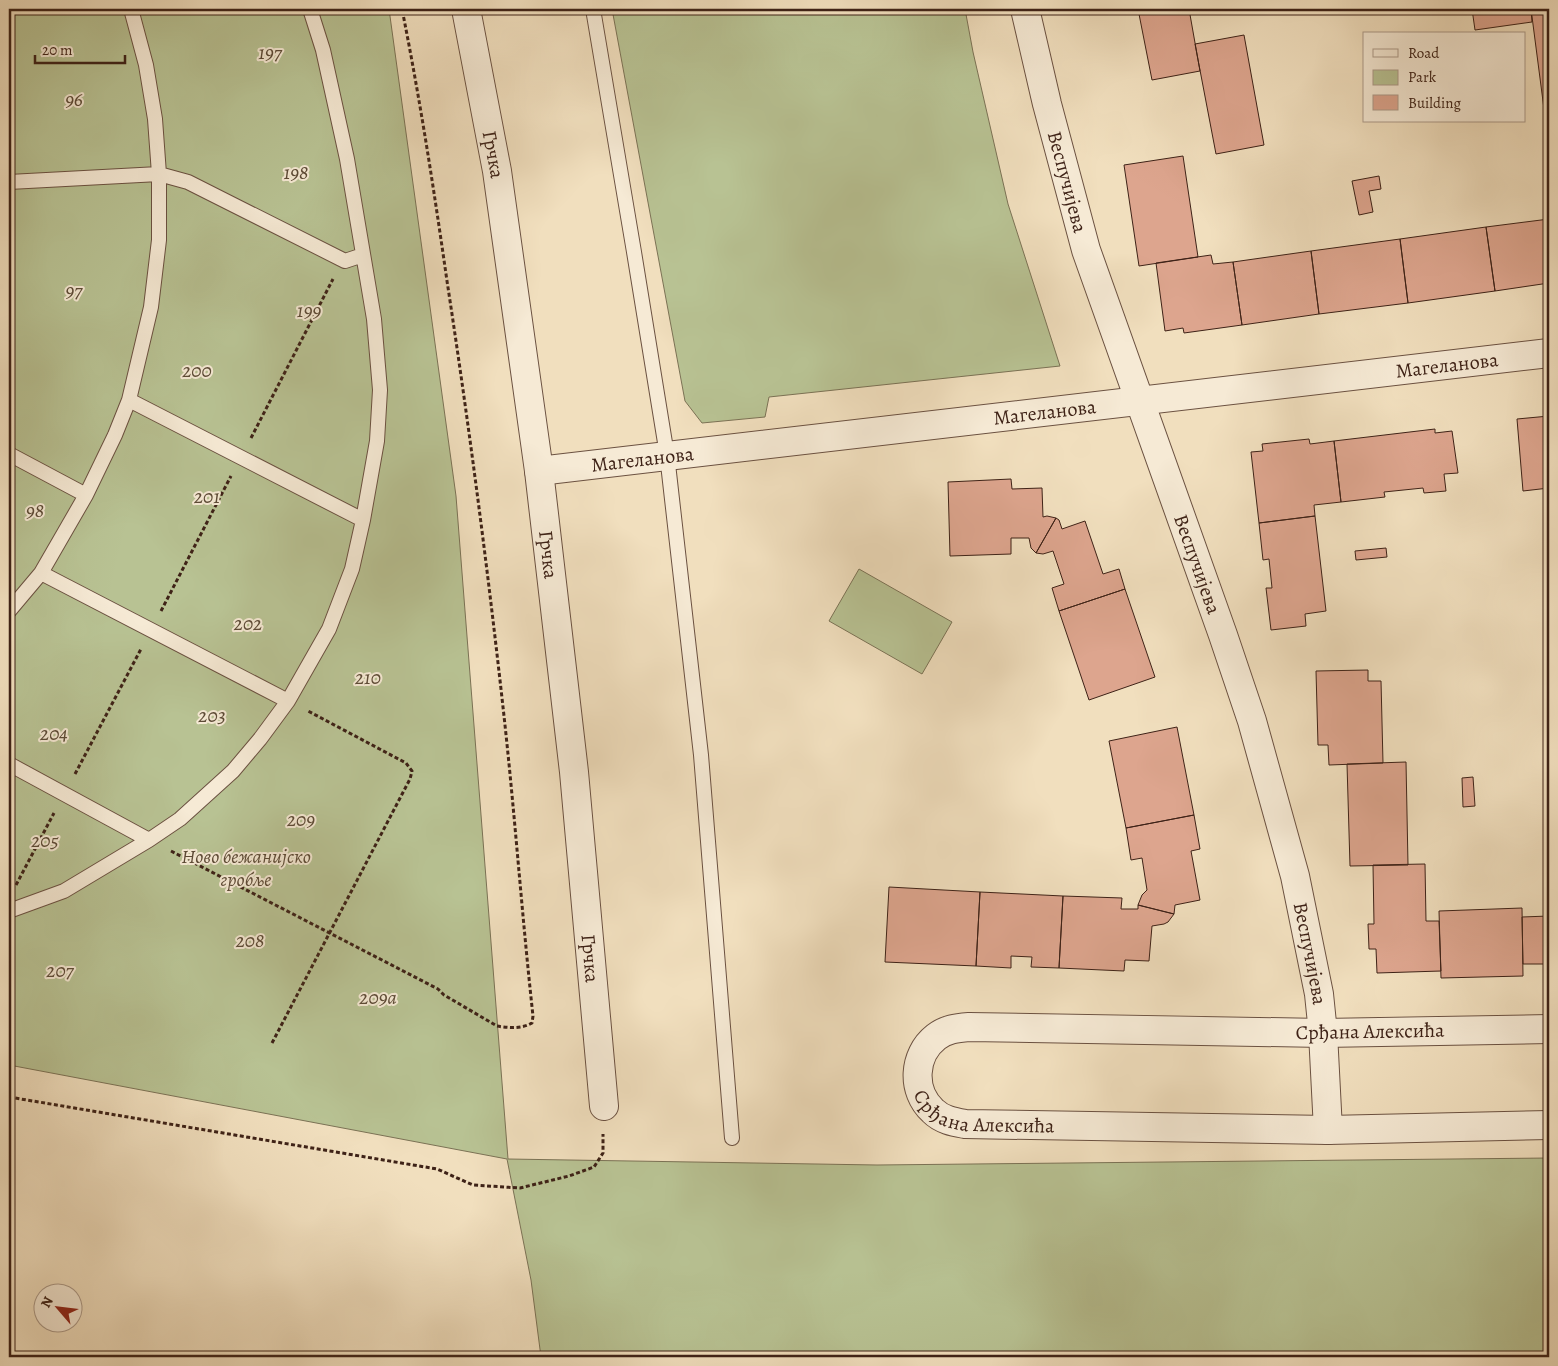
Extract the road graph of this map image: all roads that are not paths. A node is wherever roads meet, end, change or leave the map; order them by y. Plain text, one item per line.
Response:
1 (131, 9) edge
2 (310, 9) edge
3 (466, 9) edge
4 (593, 9) edge
5 (1025, 9) edge
6 (159, 174) junction
7 (9, 182) edge
8 (363, 255) junction
9 (1549, 353) edge
10 (129, 400) junction
11 (1139, 402) junction
12 (9, 454) edge
13 (667, 455) junction
14 (539, 471) junction
15 (86, 495) junction
16 (363, 520) junction
17 (42, 573) junction
18 (9, 611) edge
19 (288, 701) junction
20 (9, 764) edge
21 (149, 840) junction
22 (9, 911) edge
23 (1549, 1029) edge
24 (1323, 1033) junction
25 (604, 1106) road end
26 (1549, 1125) edge
27 (1328, 1130) junction
28 (732, 1138) dead end

1 - 6 lane
2 - 8 lane
3 - 14 street, Грчка
4 - 13 lane
5 - 11 street, Веспучијева
6 - 7 lane
6 - 8 lane
6 - 10 lane
8 - 16 lane
9 - 11 street, Магеланова
10 - 15 lane
10 - 16 lane
11 - 13 street, Магеланова
11 - 24 street, Веспучијева
12 - 15 lane
13 - 14 street, Магеланова
13 - 28 lane
14 - 25 street, Грчка
15 - 17 lane
16 - 19 lane
17 - 18 lane
17 - 19 lane
19 - 21 lane
20 - 21 lane
21 - 22 lane
23 - 24 street, Срђана Алексића
24 - 27 street, Веспучијева
24 - 27 street, Срђана Алексића
26 - 27 street, Срђана Алексића

